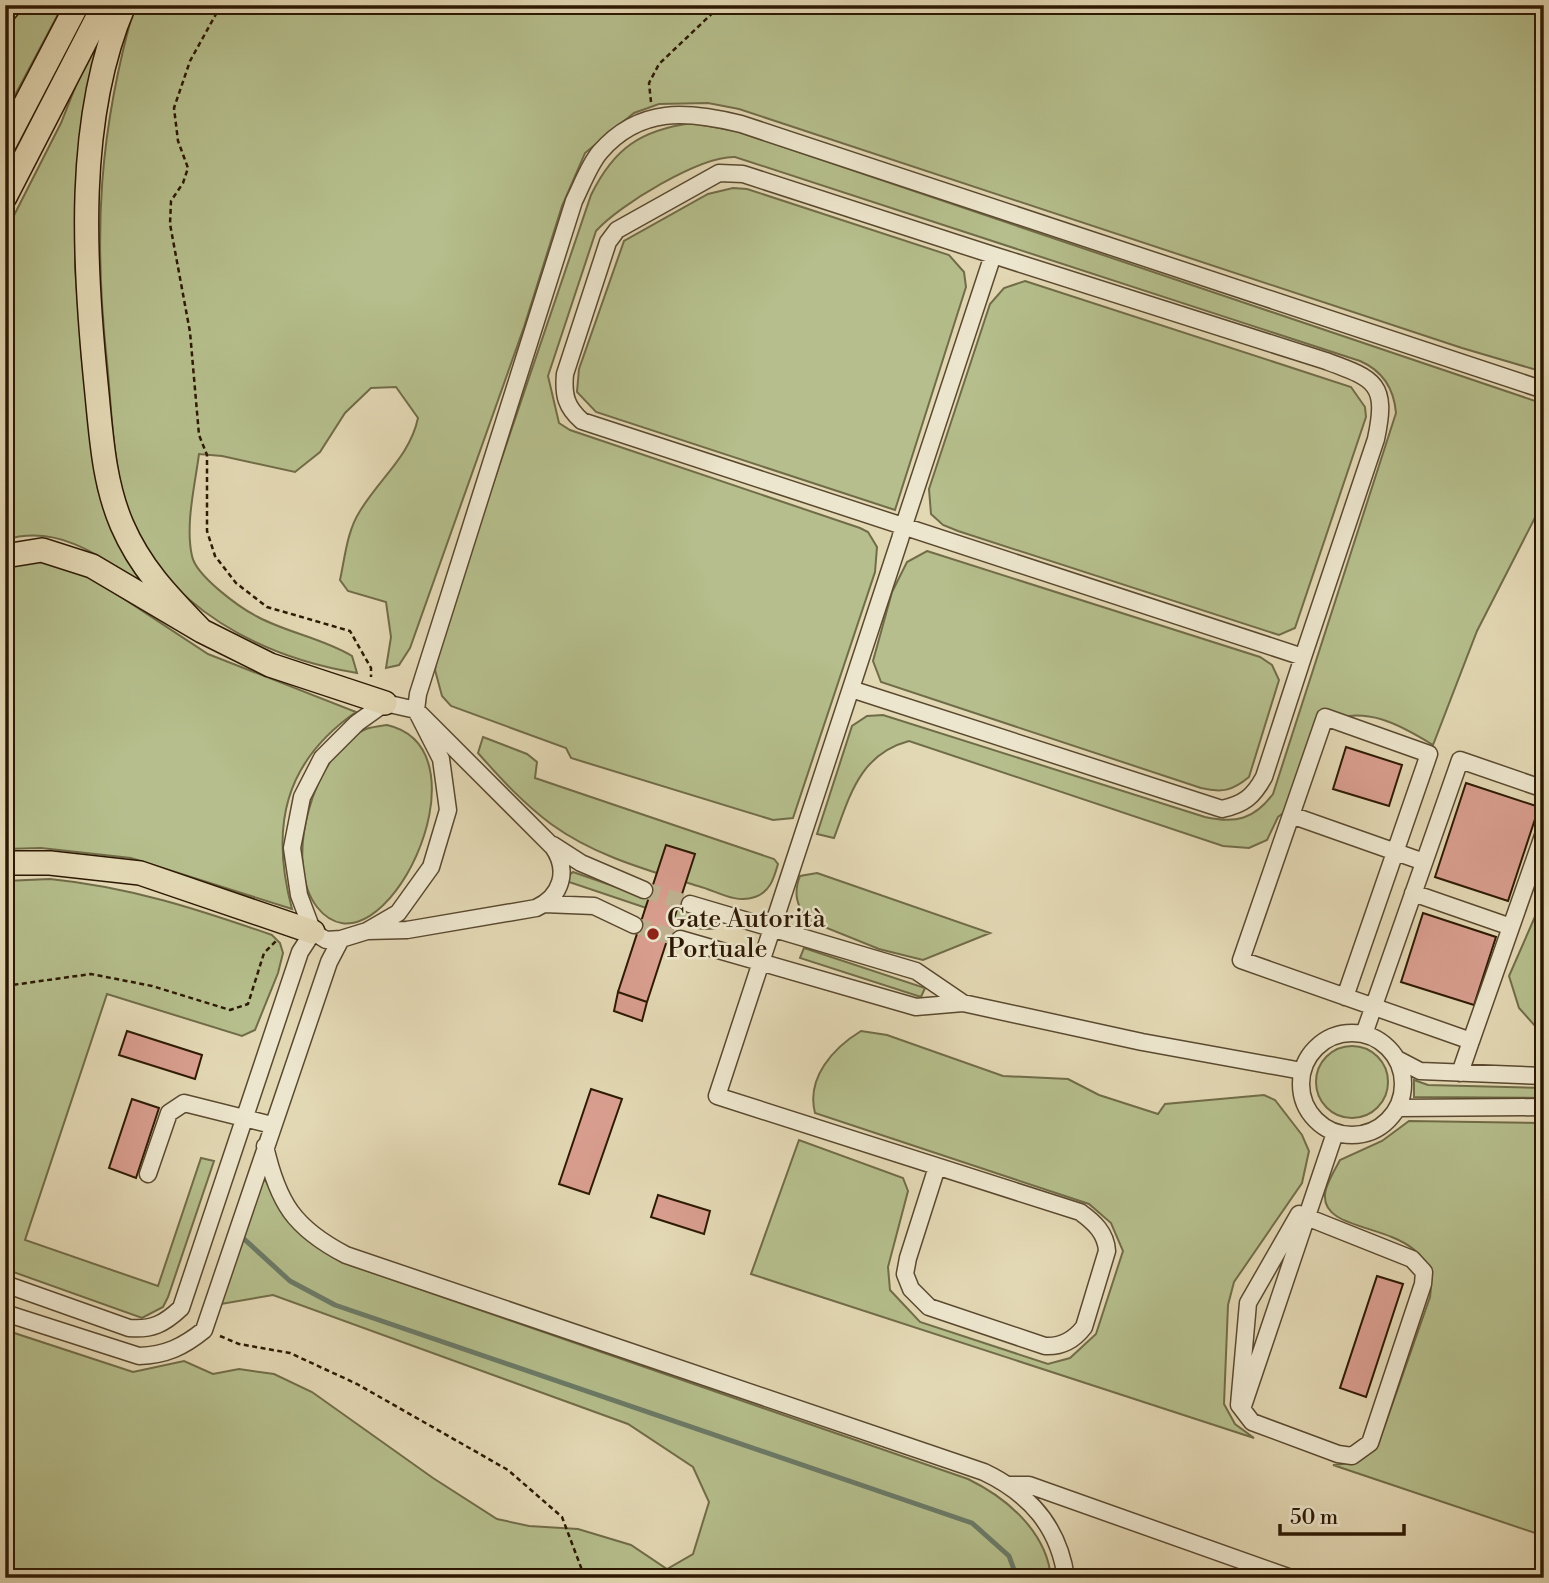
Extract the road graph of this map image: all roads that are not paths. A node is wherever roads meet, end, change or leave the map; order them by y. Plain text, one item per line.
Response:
1 (10, 5) edge
2 (77, 5) edge
3 (104, 5) edge
4 (124, 5) edge
5 (5, 10) edge
6 (5, 143) edge
7 (5, 197) edge
8 (993, 255) junction
9 (1544, 390) edge
10 (904, 525) junction
11 (5, 556) edge
12 (202, 631) junction
13 (1303, 657) junction
14 (851, 689) junction
15 (378, 700) junction
16 (416, 710) junction
17 (1544, 789) edge
18 (1291, 815) junction
19 (1544, 833) edge
20 (548, 842) junction
21 (1395, 852) junction
22 (6, 862) edge
23 (1424, 863) junction
24 (644, 890) tunnel mouth
25 (1413, 893) junction
26 (544, 904) junction
27 (690, 904) tunnel mouth
28 (634, 925) tunnel mouth
29 (1511, 927) junction
30 (302, 929) junction
31 (772, 930) junction
32 (367, 931) junction
33 (341, 939) junction
34 (680, 939) tunnel mouth
35 (761, 962) junction
36 (1345, 997) junction
37 (963, 1003) junction
38 (1373, 1006) junction
39 (1364, 1034) junction
40 (1471, 1041) junction
41 (1397, 1059) junction
42 (1302, 1071) junction
43 (1460, 1073) junction
44 (1544, 1076) edge
45 (1544, 1107) edge
46 (1398, 1108) junction
47 (246, 1118) junction
48 (272, 1125) junction
49 (1335, 1133) junction
50 (265, 1146) junction
51 (937, 1167) junction
52 (148, 1174) dead end
53 (1308, 1218) junction
54 (5, 1284) edge
55 (5, 1312) edge
56 (1242, 1412) junction
57 (1010, 1485) junction
58 (1066, 1578) edge
59 (1291, 1578) edge

1 - 5 highway
2 - 6 highway
3 - 7 highway
4 - 12 highway
8 - 10 street
8 - 10 street
8 - 13 street
9 - 16 street
10 - 13 street
10 - 14 street
11 - 12 highway
12 - 15 highway
13 - 14 street
14 - 31 street
15 - 16 street
15 - 30 street
16 - 20 street
16 - 32 street
17 - 23 street
18 - 21 street
18 - 21 street
18 - 36 street
19 - 29 street
20 - 24 street
20 - 26 street
21 - 23 street
21 - 36 street
22 - 30 highway
23 - 25 street
25 - 29 street
25 - 38 street
26 - 28 street
26 - 32 street
27 - 31 street
29 - 40 street
30 - 33 street
30 - 47 street
31 - 35 street
31 - 37 street
32 - 33 street
33 - 48 street
34 - 35 street
35 - 37 street
35 - 51 street
36 - 38 street
37 - 42 street
38 - 39 street
38 - 40 street
39 - 41 street
39 - 42 street
40 - 43 street
41 - 43 street
41 - 46 street
42 - 49 street
43 - 44 street
45 - 46 street
46 - 49 street
47 - 48 street
47 - 52 street
47 - 54 street
48 - 50 street
49 - 53 street
50 - 55 street
50 - 57 street
51 - 51 street
53 - 56 street
53 - 56 street
53 - 56 street
57 - 58 street
57 - 59 street

